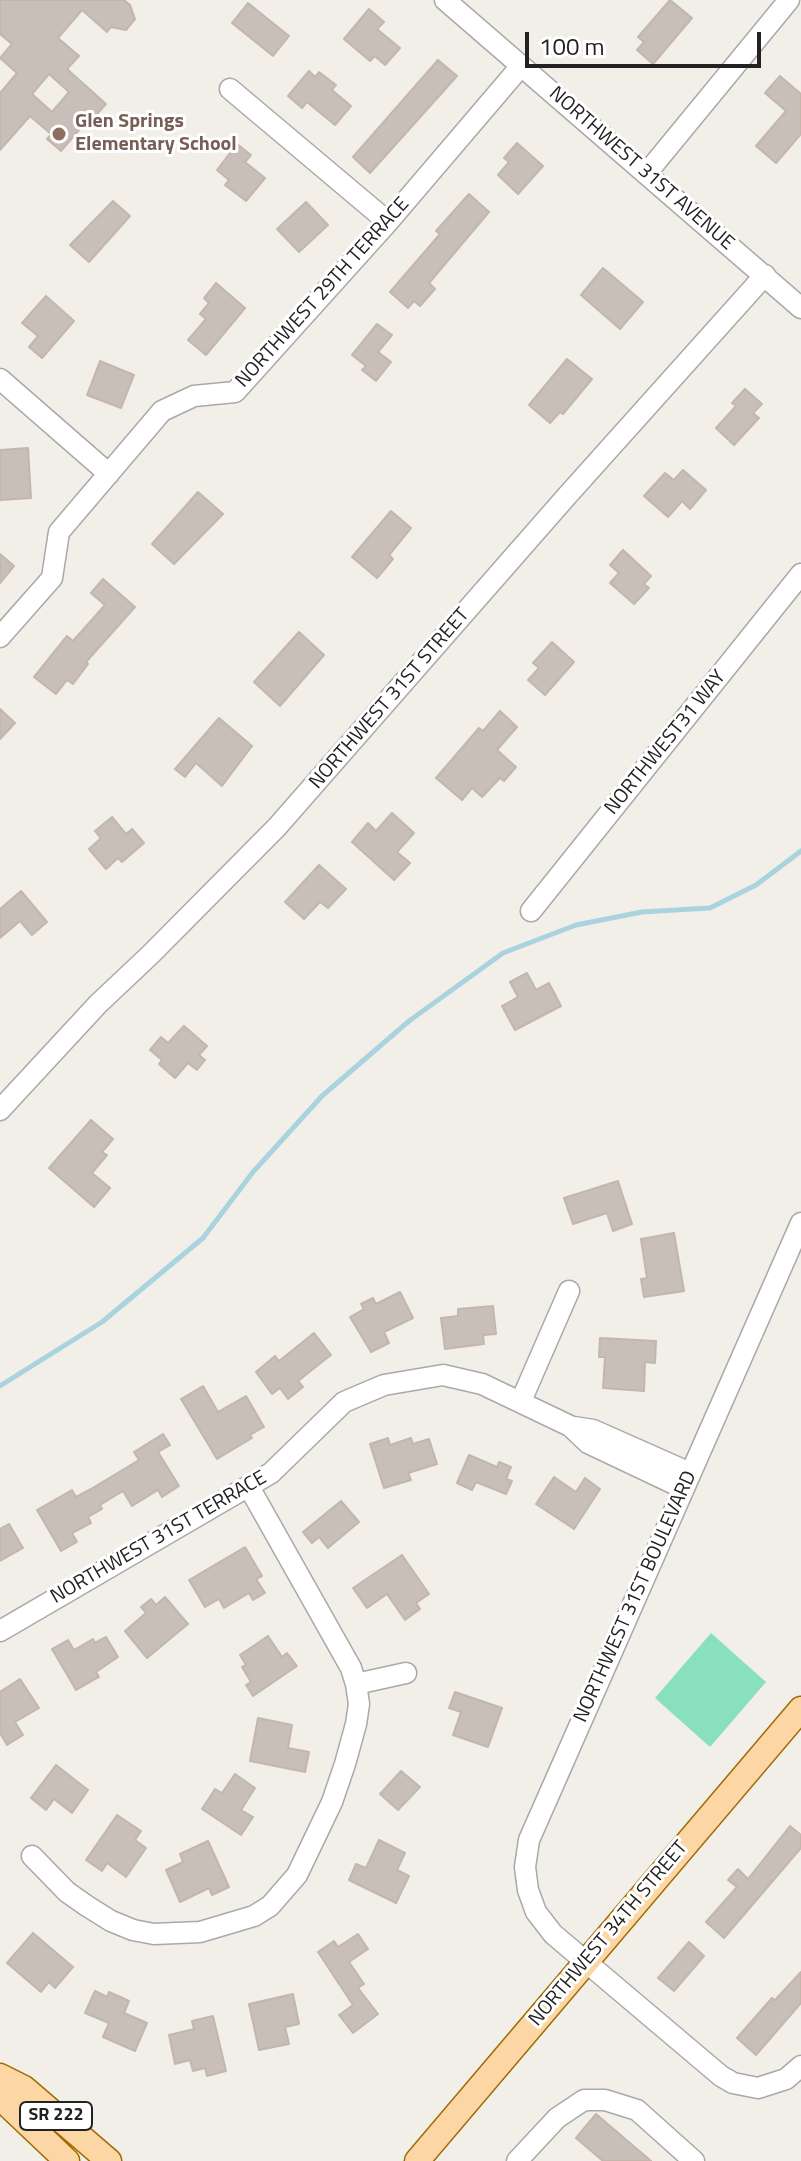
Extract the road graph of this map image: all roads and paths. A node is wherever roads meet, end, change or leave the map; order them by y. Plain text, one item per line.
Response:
1 (445, 0) edge
2 (789, 0) edge
3 (521, 66) junction
4 (230, 89) dead end
5 (646, 174) junction
6 (388, 222) junction
7 (765, 275) junction
8 (801, 308) edge
9 (0, 379) edge
10 (109, 474) junction
11 (801, 574) edge
12 (0, 637) edge
13 (531, 911) dead end
14 (0, 1110) edge
15 (801, 1223) edge
16 (569, 1291) dead end
17 (521, 1401) junction
18 (687, 1480) junction
19 (249, 1487) junction
20 (0, 1631) edge
21 (406, 1673) dead end
22 (356, 1684) junction
23 (801, 1709) edge
24 (32, 1856) dead end
25 (585, 1961) junction
26 (801, 2066) edge
27 (0, 2076) edge
28 (0, 2092) edge
29 (67, 2161) edge
30 (109, 2161) edge
31 (417, 2161) edge
32 (517, 2161) edge
33 (694, 2161) edge

1 - 3 street, NORTHWEST 31ST AVENUE
2 - 5 street
3 - 5 street, NORTHWEST 31ST AVENUE
3 - 6 street, NORTHWEST 29TH TERRACE
4 - 6 street
5 - 7 street, NORTHWEST 31ST AVENUE
6 - 10 street, NORTHWEST 29TH TERRACE
7 - 8 street, NORTHWEST 31ST AVENUE
7 - 14 street, NORTHWEST 31ST STREET
9 - 10 street
10 - 12 street, NORTHWEST 29TH TERRACE
11 - 13 street, NORTHWEST31 WAY
15 - 18 street, NORTHWEST 31ST BOULEVARD
16 - 17 street
17 - 18 street, NORTHWEST 31ST TERRACE
17 - 19 street, NORTHWEST 31ST TERRACE
18 - 25 street, NORTHWEST 31ST BOULEVARD
19 - 20 street, NORTHWEST 31ST TERRACE
19 - 22 street
21 - 22 street
22 - 24 street
23 - 25 main road, NORTHWEST 34TH STREET
25 - 26 street, NORTHWEST 31ST BOULEVARD
25 - 31 main road, NORTHWEST 34TH STREET
27 - 30 main road, SR 222
28 - 29 main road, SR 222
32 - 33 street

